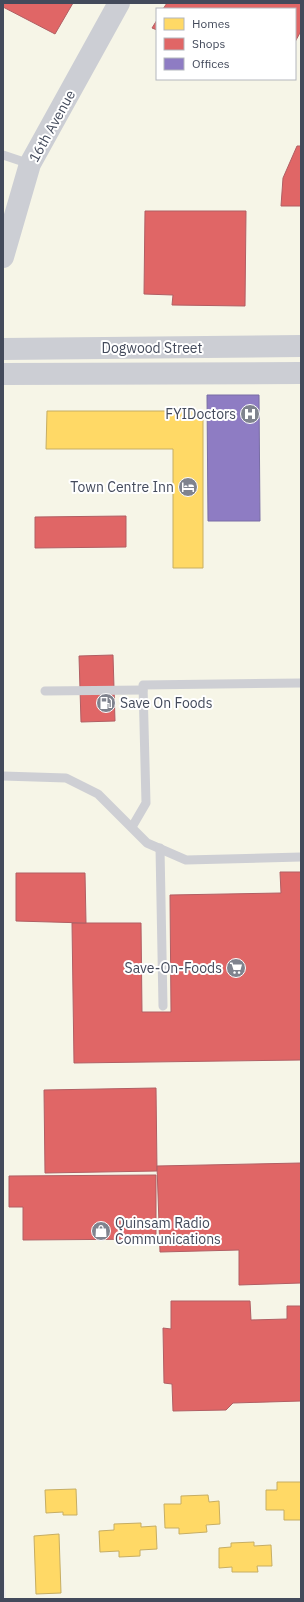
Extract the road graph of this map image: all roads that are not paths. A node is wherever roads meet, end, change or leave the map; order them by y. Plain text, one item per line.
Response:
1 (119, 3) edge
2 (3, 155) edge
3 (30, 164) junction
4 (3, 257) edge
5 (301, 346) edge
6 (3, 349) edge
7 (301, 373) edge
8 (3, 374) edge
9 (301, 683) edge
10 (143, 690) junction
11 (45, 691) dead end
12 (3, 776) edge
13 (132, 827) junction
14 (160, 848) junction
15 (301, 857) edge
16 (163, 1006) dead end

1 - 3 main road, 16th Avenue
2 - 3 lane
3 - 4 main road, 16th Avenue
5 - 6 main road, Dogwood Street
7 - 8 main road, Dogwood Street
9 - 10 lane
10 - 11 lane
10 - 13 lane
12 - 13 lane
13 - 14 lane
14 - 15 lane
14 - 16 lane

